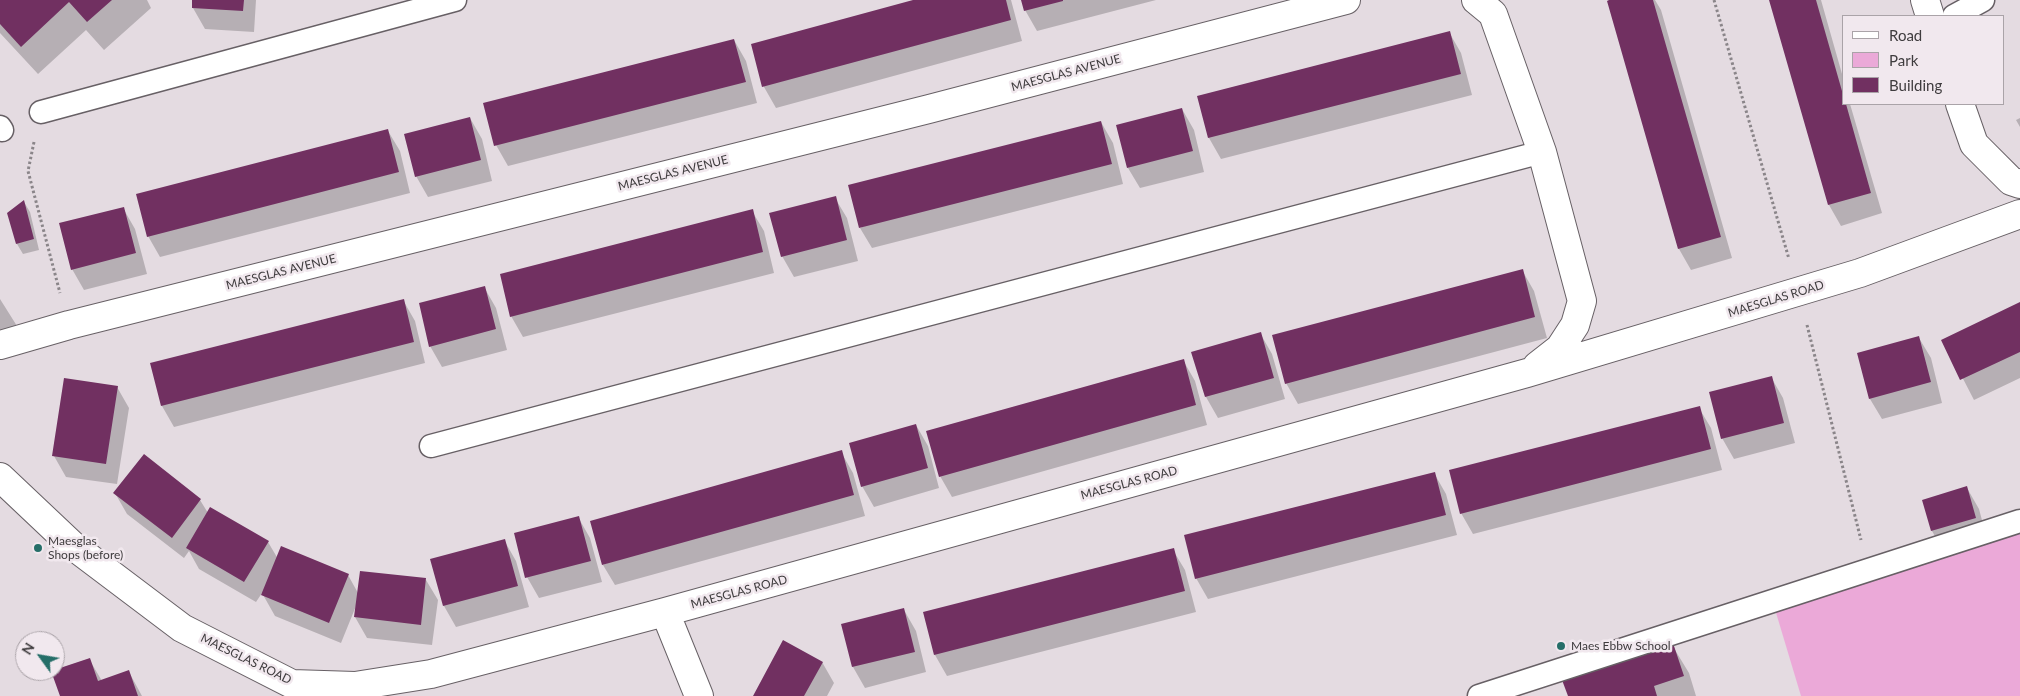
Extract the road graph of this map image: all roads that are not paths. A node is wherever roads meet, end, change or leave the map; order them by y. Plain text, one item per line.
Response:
1 (455, 0) edge
2 (1343, 0) edge
3 (1476, 0) edge
4 (1925, 0) edge
5 (1983, 0) edge
6 (1930, 15) edge
7 (1956, 15) edge
8 (1960, 105) edge
9 (41, 112) road end
10 (1542, 152) junction
11 (2020, 184) edge
12 (2020, 214) edge
13 (0, 345) edge
14 (1528, 373) junction
15 (432, 446) dead end
16 (0, 477) edge
17 (2020, 521) edge
18 (665, 612) junction
19 (294, 690) edge
20 (699, 696) edge
21 (1479, 696) edge

1 - 9 lane
2 - 13 street, MAESGLAS AVENUE
3 - 10 street, MAESGLAS ROAD
4 - 6 street
5 - 7 lane
8 - 11 street
10 - 14 street, MAESGLAS ROAD
10 - 15 lane
12 - 14 street, MAESGLAS ROAD
14 - 18 street, MAESGLAS ROAD
16 - 19 street, MAESGLAS ROAD
17 - 21 lane
18 - 19 street, MAESGLAS ROAD
18 - 20 street

